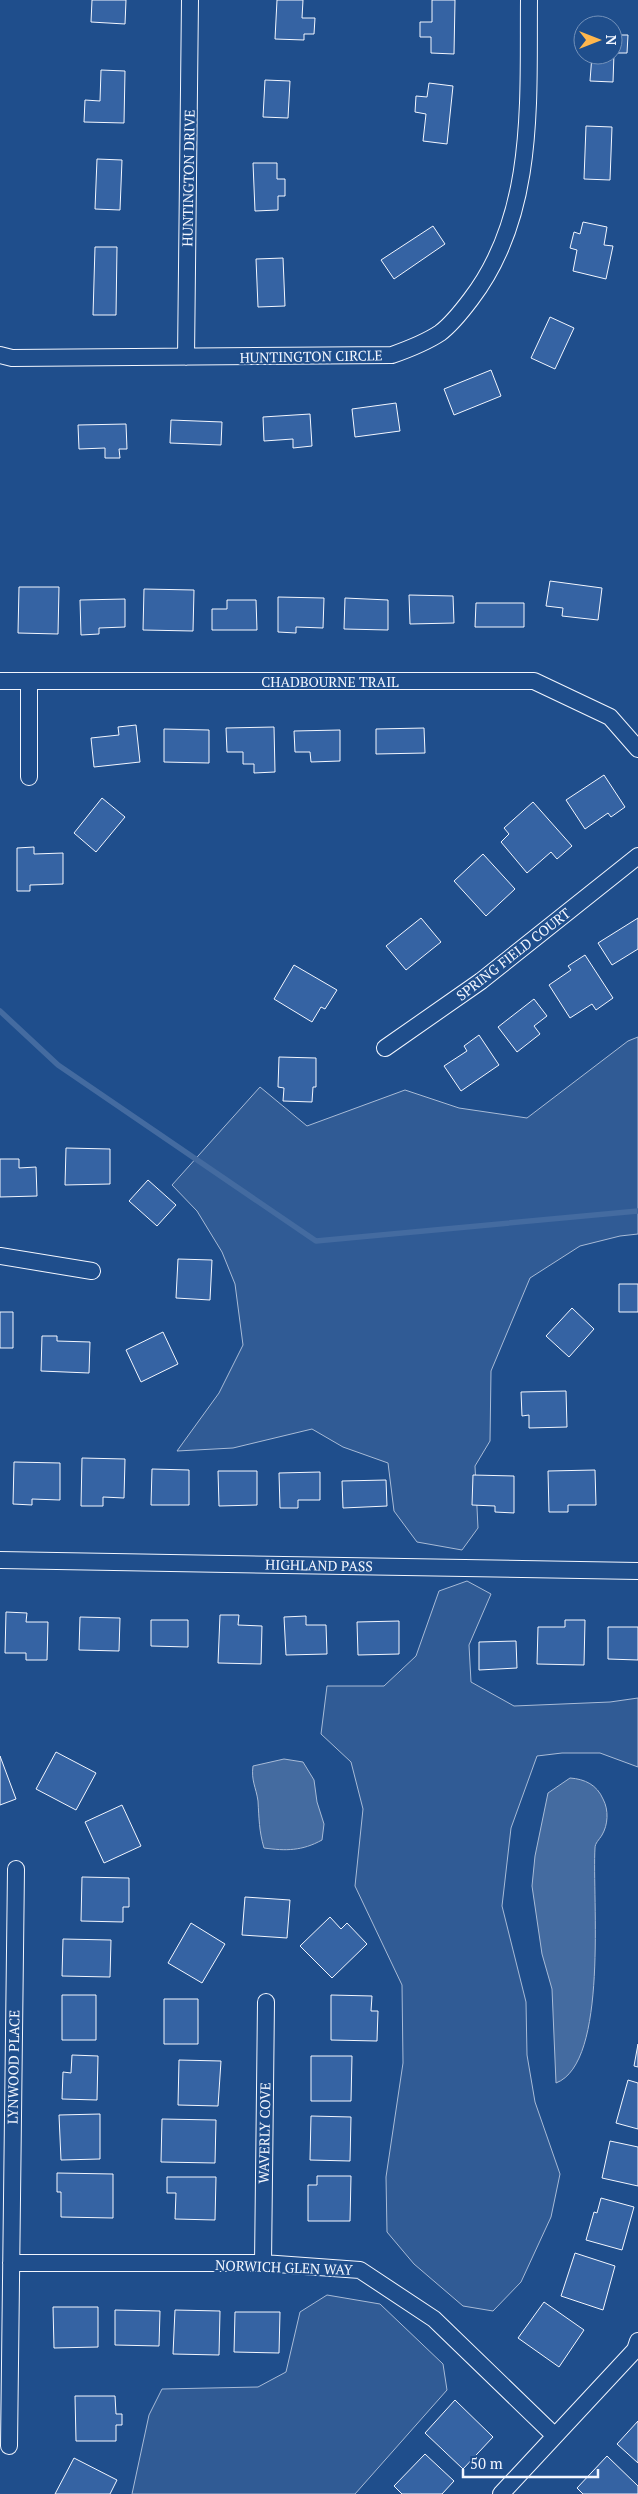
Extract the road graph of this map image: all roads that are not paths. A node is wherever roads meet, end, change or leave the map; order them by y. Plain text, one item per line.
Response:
1 (190, 0) edge
2 (529, 0) edge
3 (0, 355) edge
4 (186, 357) junction
5 (0, 681) edge
6 (29, 681) junction
7 (638, 749) edge
8 (29, 777) dead end
9 (638, 856) edge
10 (385, 1048) dead end
11 (0, 1256) edge
12 (92, 1270) dead end
13 (0, 1560) edge
14 (638, 1571) edge
15 (16, 1868) dead end
16 (266, 2002) dead end
17 (11, 2263) junction
18 (263, 2263) junction
19 (638, 2341) edge
20 (555, 2436) junction
21 (9, 2446) dead end
22 (501, 2494) edge

1 - 4 street, HUNTINGTON DRIVE
2 - 4 street, HUNTINGTON CIRCLE
3 - 4 street, HUNTINGTON CIRCLE
5 - 6 street, CHADBOURNE TRAIL
6 - 7 street, CHADBOURNE TRAIL
6 - 8 street
9 - 10 street, SPRING FIELD COURT
11 - 12 street
13 - 14 street, HIGHLAND PASS
15 - 17 street, LYNWOOD PLACE
16 - 18 street, WAVERLY COVE
17 - 18 street, NORWICH GLEN WAY
17 - 21 street, LYNWOOD PLACE
18 - 20 street, NORWICH GLEN WAY
19 - 20 street
20 - 22 street

